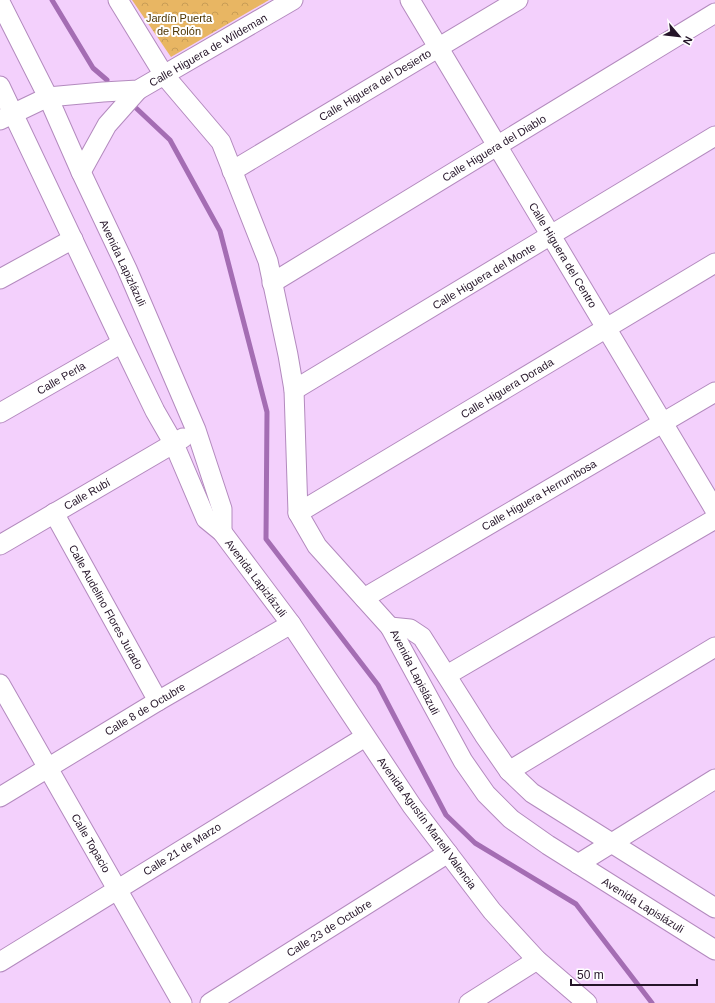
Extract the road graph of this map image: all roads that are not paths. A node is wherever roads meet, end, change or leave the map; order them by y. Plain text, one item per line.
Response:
1 (118, 0) edge
2 (292, 0) edge
3 (410, 0) edge
4 (518, 0) edge
5 (0, 2) edge
6 (715, 13) edge
7 (438, 48) junction
8 (164, 75) junction
9 (0, 86) edge
10 (138, 90) junction
11 (48, 97) junction
12 (6, 117) edge
13 (715, 136) edge
14 (497, 146) junction
15 (232, 171) junction
16 (81, 172) junction
17 (551, 236) junction
18 (73, 239) junction
19 (715, 263) edge
20 (0, 279) edge
21 (272, 283) junction
22 (606, 328) junction
23 (122, 343) junction
24 (294, 390) junction
25 (715, 392) edge
26 (0, 413) edge
27 (662, 422) junction
28 (196, 430) junction
29 (174, 444) junction
30 (715, 510) edge
31 (54, 513) junction
32 (298, 513) junction
33 (715, 519) edge
34 (222, 532) junction
35 (0, 545) edge
36 (364, 598) junction
37 (291, 624) junction
38 (390, 627) junction
39 (715, 647) edge
40 (447, 675) junction
41 (0, 684) edge
42 (158, 701) junction
43 (365, 737) junction
44 (48, 768) junction
45 (509, 771) junction
46 (715, 779) edge
47 (0, 797) edge
48 (611, 843) junction
49 (448, 853) junction
50 (578, 864) junction
51 (117, 889) junction
52 (715, 908) edge
53 (715, 950) edge
54 (537, 960) junction
55 (0, 962) edge
56 (182, 1003) edge
57 (210, 1003) edge
58 (469, 1003) edge
59 (587, 1003) edge

1 - 8 street
2 - 8 street, Calle Higuera de Wildeman
3 - 7 street, Calle Higuera del Centro
4 - 7 street, Calle Higuera del Desierto
5 - 11 street, Avenida Lapizlázuli
6 - 14 street, Calle Higuera del Diablo
7 - 14 street, Calle Higuera del Centro
7 - 15 street, Calle Higuera del Desierto
8 - 10 street, Calle Higuera de Wildeman
8 - 15 street
9 - 12 street, Avenida Lapizlázuli
10 - 11 street, Calle Higuera de Wildeman
10 - 16 street
11 - 12 street, Calle Higuera de Wildeman
11 - 16 street, Avenida Lapizlázuli
12 - 18 street, Avenida Lapizlázuli
13 - 17 street, Calle Higuera del Monte
14 - 17 street, Calle Higuera del Centro
14 - 21 street, Calle Higuera del Diablo
15 - 21 street
16 - 28 street, Avenida Lapizlázuli
17 - 22 street, Calle Higuera del Centro
17 - 24 street, Calle Higuera del Monte
18 - 20 street
18 - 23 street, Avenida Lapizlázuli
19 - 22 street, Calle Higuera Dorada
21 - 24 street
22 - 27 street, Calle Higuera del Centro
22 - 32 street, Calle Higuera Dorada
23 - 26 street, Calle Perla
23 - 29 street, Avenida Lapizlázuli
24 - 32 street
25 - 27 street, Calle Higuera Herrumbosa
27 - 30 street, Calle Higuera del Centro
27 - 36 street, Calle Higuera Herrumbosa
28 - 29 street, Calle Rubí
28 - 34 street, Avenida Lapizlázuli
29 - 31 street, Calle Rubí
29 - 34 street, Avenida Lapizlázuli
31 - 35 street, Calle Rubí
31 - 42 street, Calle Audelino Flores Jurado
32 - 36 street
33 - 40 street
34 - 37 street, Avenida Lapizlázuli
36 - 38 street
37 - 42 street, Calle 8 de Octubre
37 - 43 street, Avenida Agustín Martell Valencia
38 - 40 street, Avenida Lapislázuli
38 - 50 street, Avenida Lapislázuli
39 - 45 street
40 - 45 street, Avenida Lapislázuli
41 - 44 street, Calle Topacio
42 - 44 street, Calle 8 de Octubre
43 - 49 street, Avenida Agustín Martell Valencia
43 - 51 street, Calle 21 de Marzo
44 - 47 street, Calle 8 de Octubre
44 - 51 street, Calle Topacio
45 - 48 street, Avenida Lapislázuli
46 - 48 street
48 - 50 street
48 - 52 street, Avenida Lapislázuli
49 - 54 street, Avenida Agustín Martell Valencia
49 - 57 street, Calle 23 de Octubre
50 - 53 street, Avenida Lapislázuli
51 - 55 street, Calle 21 de Marzo
51 - 56 street, Calle Topacio
54 - 58 street
54 - 59 street, Avenida Agustín Martell Valencia

